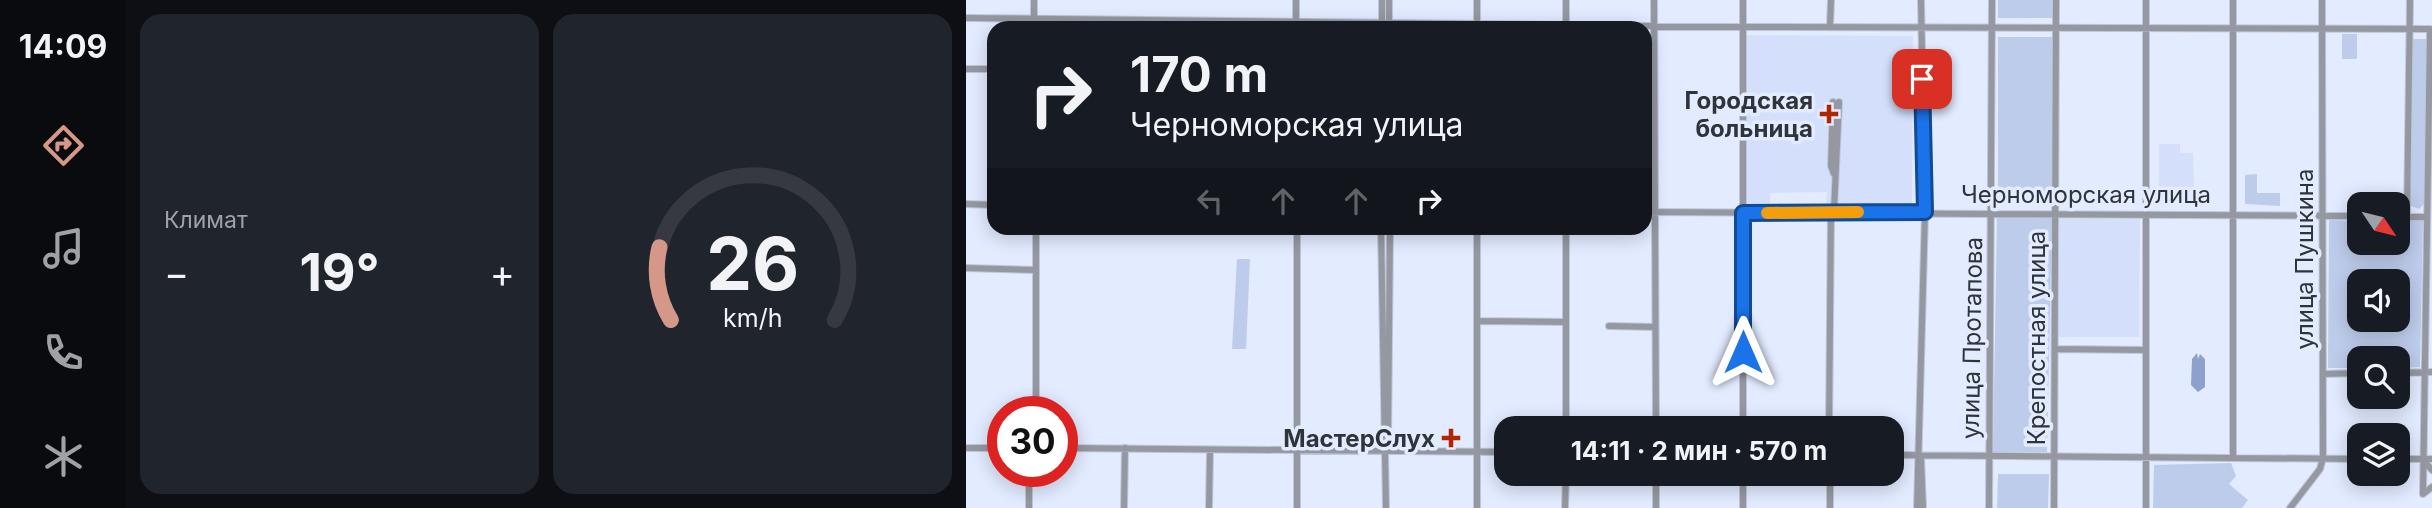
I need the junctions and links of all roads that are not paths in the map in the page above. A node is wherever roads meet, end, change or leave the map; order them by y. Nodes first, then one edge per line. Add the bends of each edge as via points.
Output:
1 (1034, 0) edge
2 (1296, 0) edge
3 (1382, 0) edge
4 (1389, 0) edge
5 (1477, 0) edge
6 (1566, 0) edge
7 (1654, 0) edge
8 (1743, 0) edge
9 (1830, 0) edge
10 (1921, 0) edge
11 (1992, 0) edge
12 (2056, 0) edge
13 (2146, 0) edge
14 (2232, 0) edge
15 (2322, 0) edge
16 (2410, 0) edge
17 (966, 18) edge
18 (1034, 18) junction
19 (1146, 21) edge
20 (1296, 21) edge
21 (1385, 21) edge
22 (1387, 21) edge
23 (1477, 21) edge
24 (1566, 21) edge
25 (1654, 24) junction
26 (1830, 26) junction
27 (1920, 26) junction
28 (2056, 26) junction
29 (2232, 26) junction
30 (1742, 27) junction
31 (2146, 27) junction
32 (2322, 27) junction
33 (1992, 28) junction
34 (2410, 29) junction
35 (966, 69) edge
36 (987, 69) edge
37 (1836, 102) dead end
38 (2407, 192) edge
39 (966, 204) edge
40 (987, 205) edge
41 (1832, 211) junction
42 (1654, 212) junction
43 (1925, 212) junction
44 (1743, 213) junction
45 (1992, 214) junction
46 (2056, 214) junction
47 (2235, 214) junction
48 (2146, 215) junction
49 (2323, 216) junction
50 (2347, 216) edge
51 (2410, 217) edge
52 (2426, 217) junction
53 (1036, 235) edge
54 (1297, 235) edge
55 (1381, 235) edge
56 (1390, 235) edge
57 (1477, 235) edge
58 (1566, 235) edge
59 (966, 268) edge
60 (1036, 270) junction
61 (1477, 321) junction
62 (1566, 322) junction
63 (1609, 326) dead end
64 (1654, 327) junction
65 (2055, 349) junction
66 (2146, 350) junction
67 (2428, 372) edge
68 (2347, 373) edge
69 (2410, 373) edge
70 (2323, 374) junction
71 (1036, 396) edge
72 (1566, 416) edge
73 (1656, 416) edge
74 (1743, 416) edge
75 (1829, 416) edge
76 (966, 448) edge
77 (987, 448) edge
78 (1078, 448) edge
79 (1125, 448) junction
80 (1210, 450) junction
81 (1297, 451) junction
82 (1386, 452) junction
83 (1477, 452) junction
84 (1494, 452) edge
85 (1904, 455) edge
86 (1920, 455) junction
87 (2054, 455) junction
88 (2146, 455) junction
89 (1990, 456) junction
90 (2233, 456) junction
91 (2323, 458) junction
92 (2347, 459) edge
93 (2410, 459) edge
94 (2422, 459) junction
95 (2432, 459) edge
96 (2432, 470) edge
97 (1566, 486) edge
98 (1656, 486) edge
99 (1743, 486) edge
100 (1830, 486) edge
101 (1029, 487) edge
102 (2432, 487) edge
103 (1029, 508) edge
104 (1124, 508) edge
105 (1209, 508) edge
106 (1297, 508) edge
107 (1386, 508) edge
108 (1476, 508) edge
109 (1565, 508) edge
110 (1656, 508) edge
111 (1742, 508) edge
112 (1830, 508) edge
113 (1917, 508) edge
114 (1923, 508) edge
115 (1989, 508) edge
116 (2054, 508) edge
117 (2146, 508) edge
118 (2290, 508) edge

1 - 18 street
2 - 20 street
3 - 21 street
4 - 22 street
5 - 23 street
6 - 24 street
7 - 25 street
8 - 30 street
9 - 26 street
10 - 27 street
11 - 33 street, улица Протапова
12 - 28 street, Крепостная улица
13 - 31 street
14 - 29 street
15 - 32 street, улица Пушкина
16 - 34 street
17 - 18 street
18 - 19 street
25 - 30 street
25 - 42 street
26 - 27 street
26 - 30 street
27 - 33 street
27 - 43 street
28 - 31 street
28 - 33 street
28 - 46 street, Крепостная улица
29 - 31 street
29 - 32 street
29 - 47 street
30 - 44 street
31 - 48 street
32 - 34 street
32 - 49 street, улица Пушкина
33 - 45 street, улица Протапова
34 - 38 street
34 - 52 street via 2430,29
35 - 36 street
37 - 41 street
39 - 40 street
41 - 43 street, Черноморская улица
41 - 44 street, Черноморская улица
41 - 75 street
42 - 44 street, Черноморская улица
42 - 64 street
43 - 45 street, Черноморская улица
43 - 86 street
44 - 74 street
45 - 46 street, Черноморская улица
45 - 89 street, улица Протапова
46 - 48 street, Черноморская улица
46 - 65 street, Крепостная улица
47 - 48 street, Черноморская улица
47 - 49 street, Черноморская улица
47 - 90 street
48 - 66 street
49 - 50 street, Черноморская улица
49 - 70 street, улица Пушкина
51 - 52 street
52 - 67 street
53 - 60 street
54 - 81 street
55 - 82 street
56 - 82 street
57 - 61 street
58 - 62 street
59 - 60 street
60 - 71 street
61 - 62 street
61 - 83 street
62 - 72 street
63 - 64 street
64 - 73 street
65 - 66 street
65 - 87 street, Крепостная улица
66 - 88 street
67 - 69 street
67 - 94 street
68 - 70 street
70 - 91 street, улица Пушкина
76 - 77 street
78 - 79 street
79 - 80 street
79 - 104 street
80 - 81 street
80 - 105 street
81 - 82 street
81 - 106 street
82 - 83 street
82 - 107 street
83 - 84 street
83 - 108 street
85 - 86 street
86 - 89 street
86 - 113 street
86 - 114 street
87 - 88 street
87 - 89 street
87 - 116 street, Крепостная улица
88 - 90 street
88 - 117 street
89 - 115 street, улица Протапова
90 - 91 street
91 - 92 street
91 - 118 street via 2320,469
93 - 94 street
94 - 95 street
94 - 96 street
94 - 102 street via 2423,494
97 - 109 street
98 - 110 street
99 - 111 street
100 - 112 street
101 - 103 street

